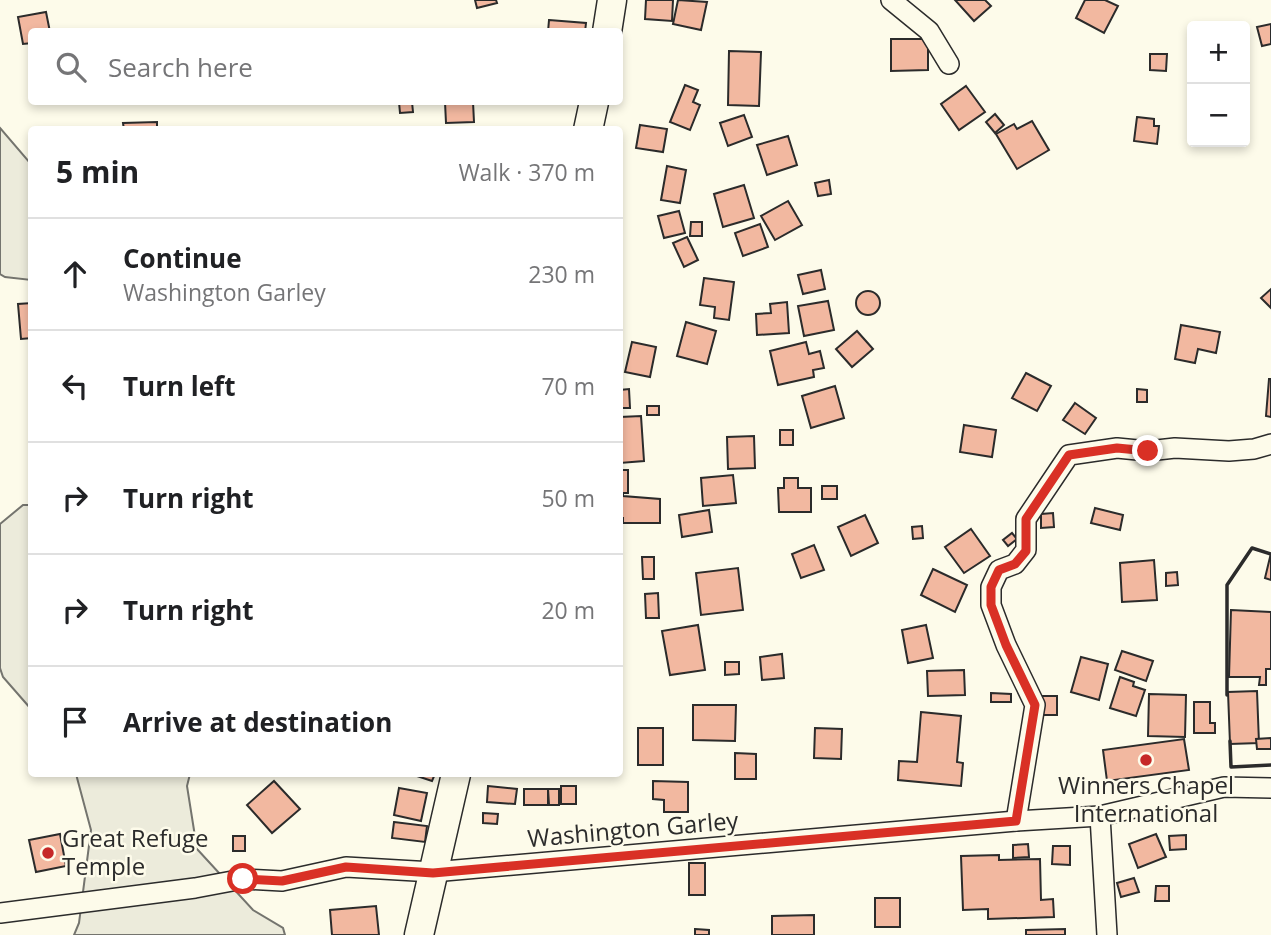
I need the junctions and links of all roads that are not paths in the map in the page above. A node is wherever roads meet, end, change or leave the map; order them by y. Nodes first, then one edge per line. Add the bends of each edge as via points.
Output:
1 (612, 0) edge
2 (891, 0) edge
3 (608, 28) edge
4 (949, 64) dead end
5 (593, 105) edge
6 (589, 126) edge
7 (1271, 444) edge
8 (455, 777) edge
9 (1271, 788) edge
10 (1100, 816) junction
11 (1016, 821) junction
12 (433, 873) junction
13 (0, 913) edge
14 (419, 935) edge
15 (1107, 935) edge

1 - 3 street
2 - 4 street via 929,31
5 - 6 street
7 - 11 street via 1229,451 1117,448 1069,455 1062,465 1026,519 1026,551 1015,564 999,570 991,587 991,605 1035,705
8 - 12 street
9 - 10 street, Washington Garley via 1224,787
10 - 11 street, Washington Garley
10 - 15 street
11 - 12 street, Washington Garley
12 - 13 street, Washington Garley via 346,867 282,881 243,879
12 - 14 street

